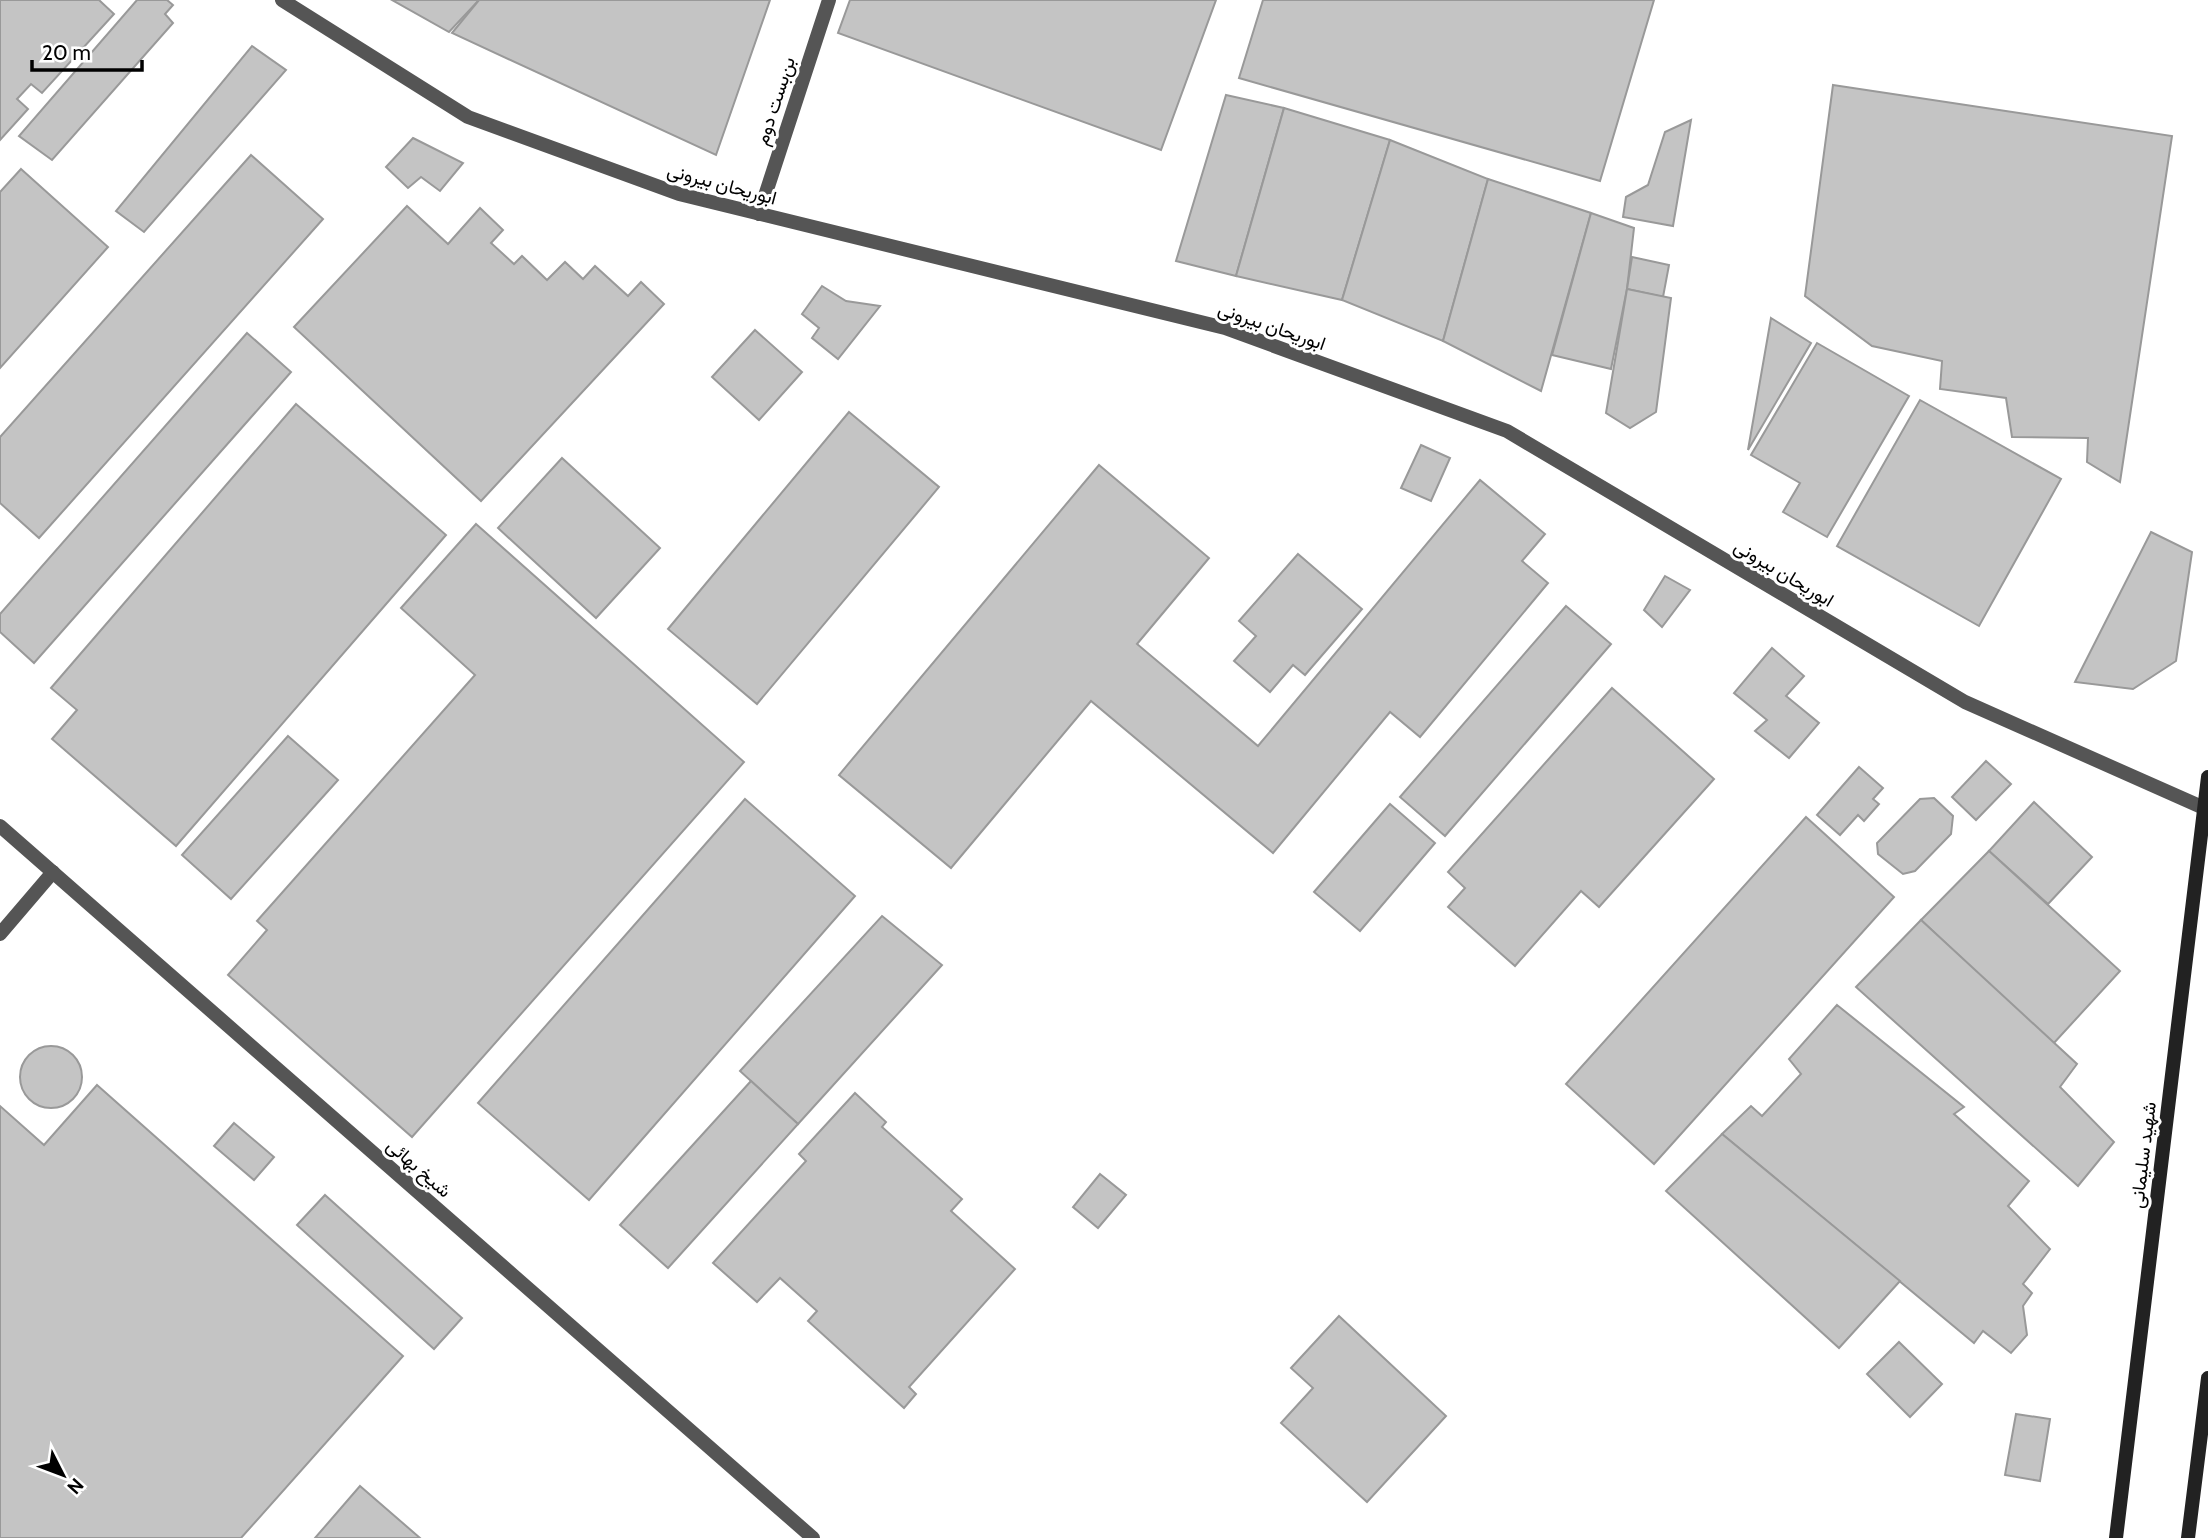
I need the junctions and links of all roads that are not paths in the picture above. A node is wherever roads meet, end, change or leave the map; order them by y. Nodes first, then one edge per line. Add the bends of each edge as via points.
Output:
1 (282, 0) edge
2 (828, 0) edge
3 (759, 214) junction
4 (2208, 777) edge
5 (2204, 808) junction
6 (0, 826) edge
7 (53, 872) junction
8 (0, 934) edge
9 (2208, 1378) edge
10 (813, 1538) edge
11 (2116, 1538) edge
12 (2188, 1538) edge

1 - 3 street, ابوریحان بیرونی via 468,117 679,194
2 - 3 street, بن‌بست دوم
3 - 5 street, ابوریحان بیرونی via 1225,328 1507,431 1965,702
4 - 5 main road, شهید سلیمانی
5 - 11 main road, شهید سلیمانی
6 - 7 street, شیخ بهائی
7 - 8 street
7 - 10 street, شیخ بهائی
9 - 12 main road

